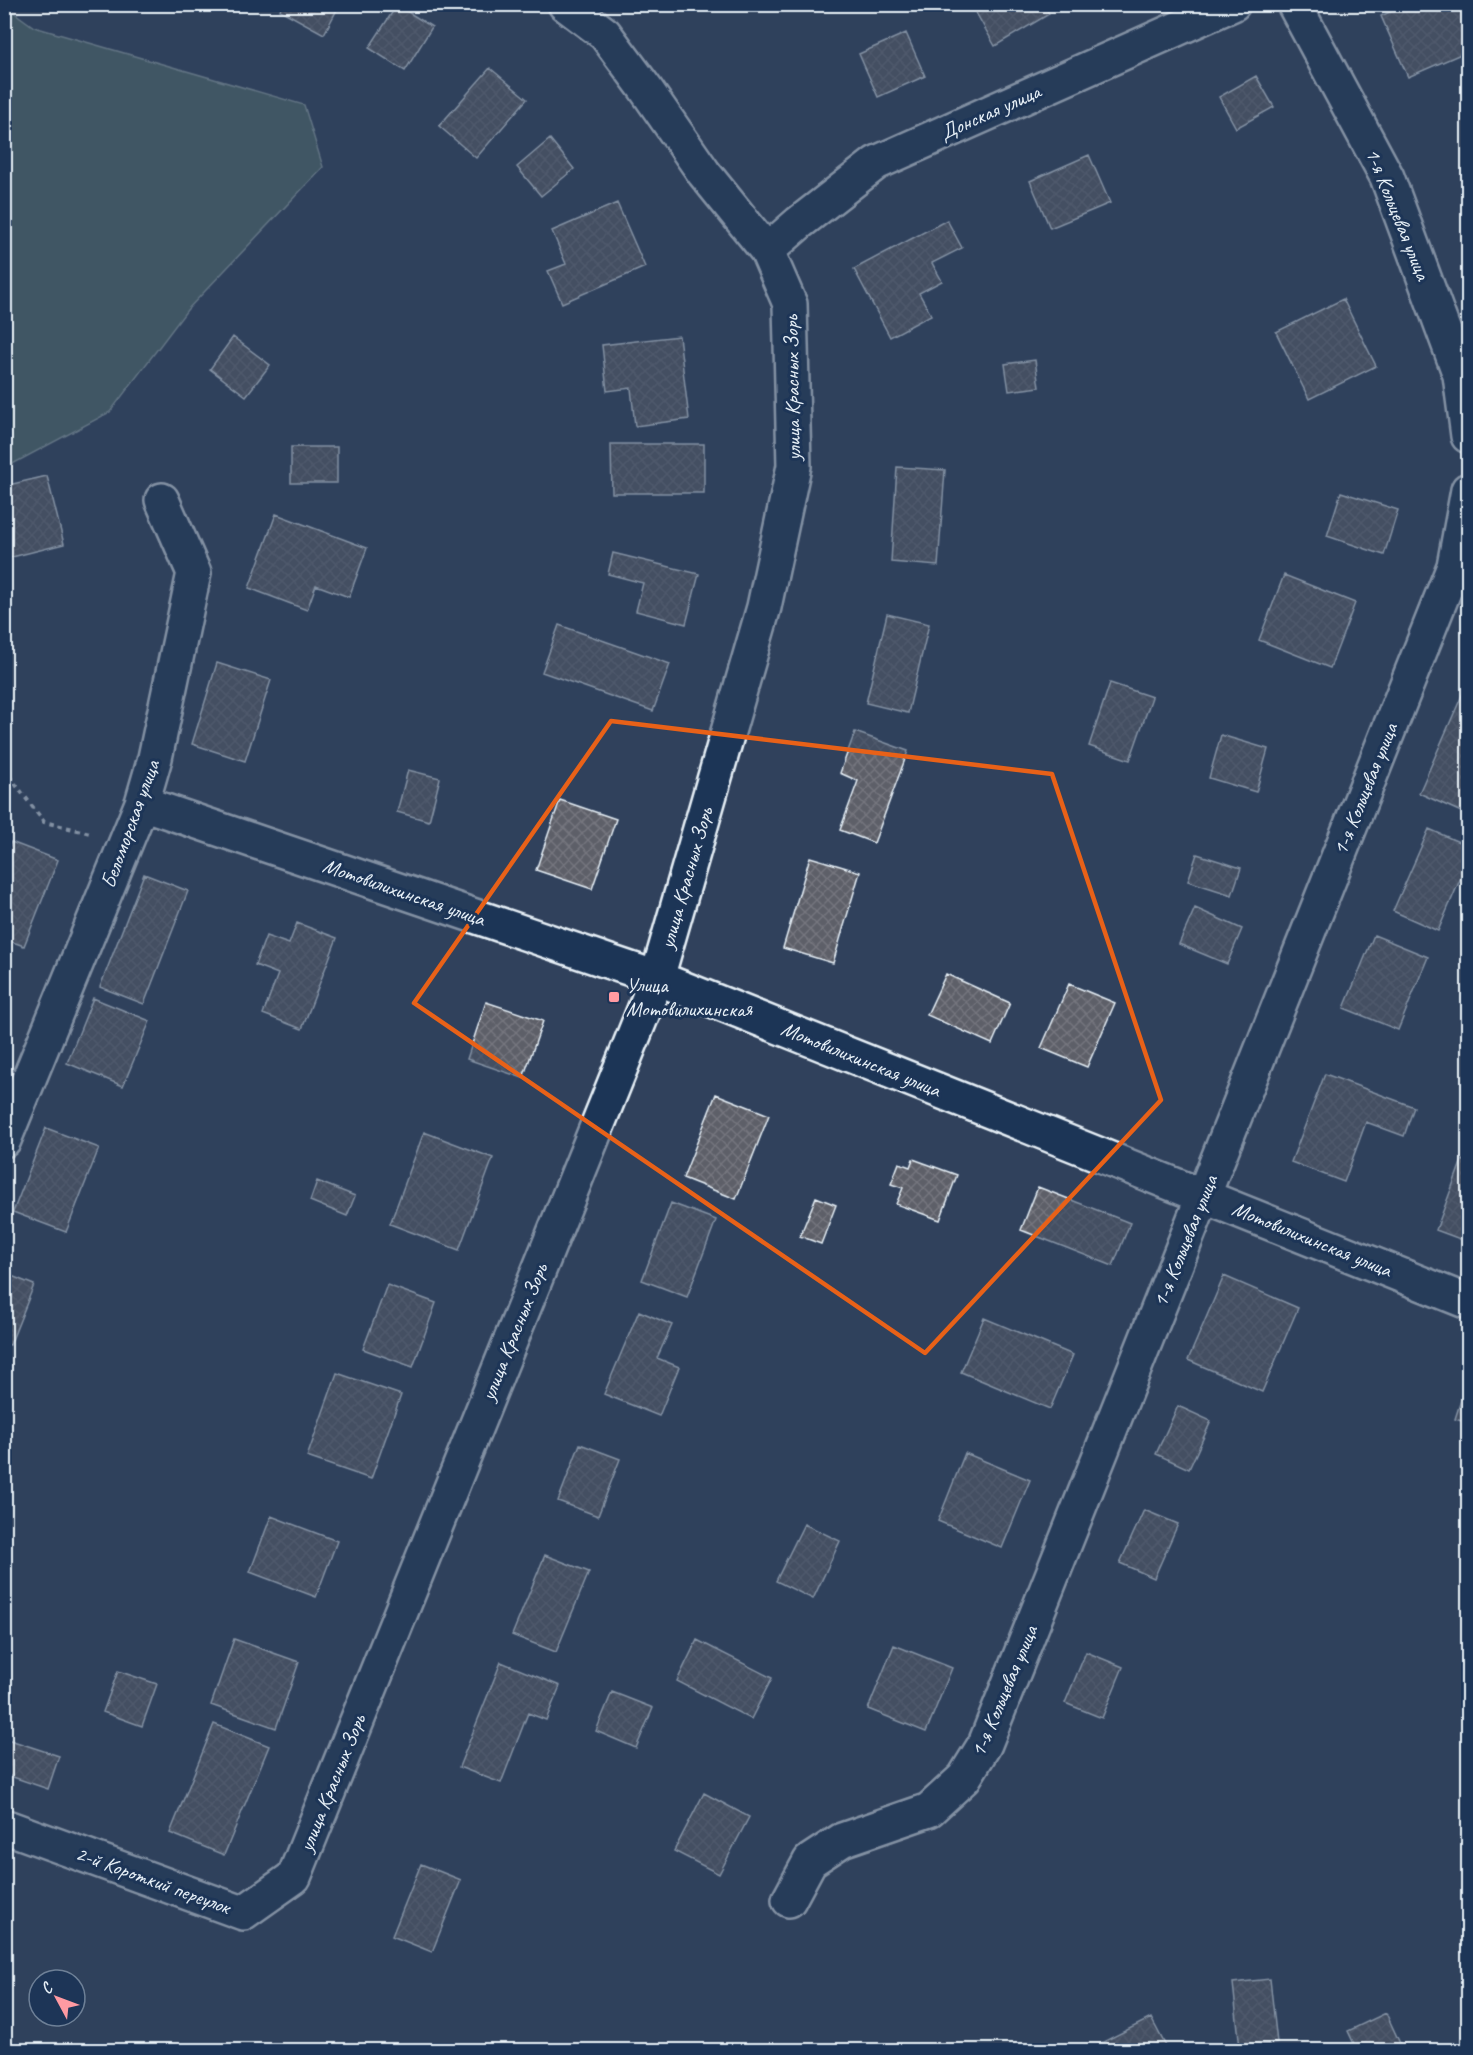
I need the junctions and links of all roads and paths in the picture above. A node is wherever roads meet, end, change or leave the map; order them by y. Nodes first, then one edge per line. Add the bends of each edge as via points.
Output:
1 (565, 4) edge
2 (1233, 4) edge
3 (1294, 4) edge
4 (767, 251) junction
5 (1468, 436) edge
6 (1468, 490) edge
7 (162, 500) dead end
8 (4, 769) edge
9 (142, 803) junction
10 (91, 833) dead end
11 (657, 978) junction
12 (4, 1140) edge
13 (1203, 1195) junction
14 (1468, 1302) edge
15 (4, 1826) edge
16 (294, 1878) joint
17 (789, 1900) dead end

1 - 4 street, улица Красных Зорь via 605,34 704,173
2 - 4 street, Донская улица via 876,163
3 - 5 street, 1-я Кольцевая улица via 1387,177 1460,375
4 - 11 street, улица Красных Зорь via 790,304 794,466 764,607
6 - 13 street, 1-я Кольцевая улица via 1454,566
7 - 9 street, Беломорская улица via 194,573
8 - 10 path via 44,822
9 - 11 street, Мотовилихинская улица
9 - 12 street, Беломорская улица
11 - 13 street, Мотовилихинская улица
11 - 16 street, улица Красных Зорь
13 - 14 street, Мотовилихинская улица
13 - 17 street, 1-я Кольцевая улица via 986,1743 964,1778 929,1810 842,1840 810,1861
15 - 16 street, 2-й Короткий переулок via 243,1913

